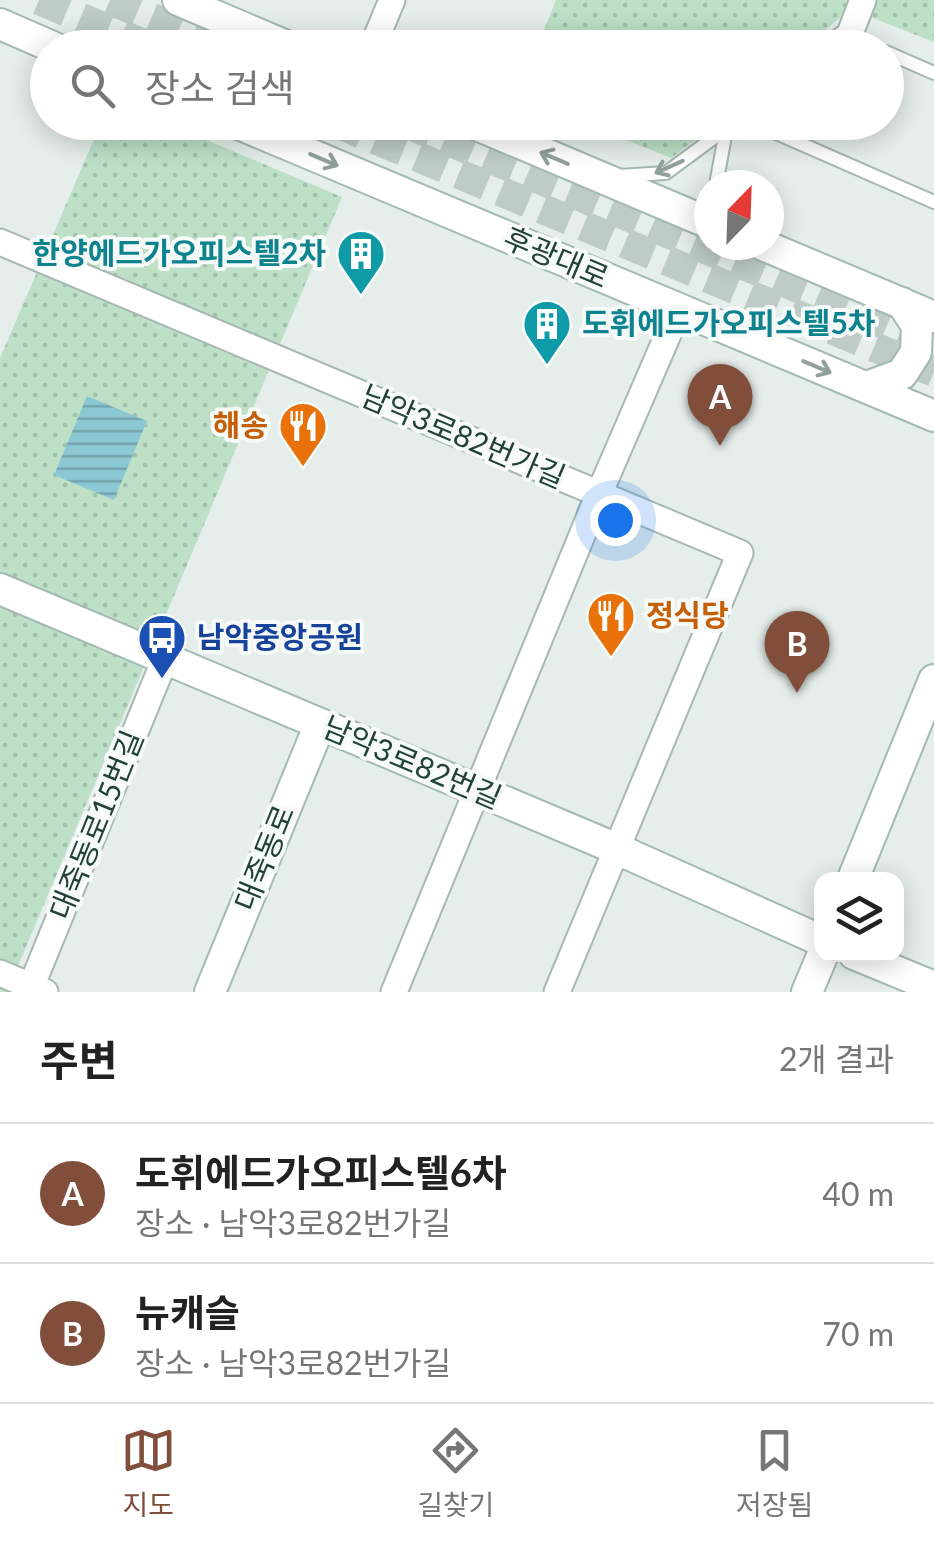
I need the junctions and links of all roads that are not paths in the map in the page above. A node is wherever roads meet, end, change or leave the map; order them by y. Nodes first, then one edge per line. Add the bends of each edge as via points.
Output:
1 (178, 0) edge
2 (392, 0) edge
3 (863, 0) edge
4 (0, 24) edge
5 (249, 30) edge
6 (380, 30) edge
7 (850, 30) edge
8 (30, 37) edge
9 (904, 60) edge
10 (934, 73) edge
11 (277, 140) edge
12 (512, 140) edge
13 (712, 140) edge
14 (727, 140) edge
15 (791, 140) edge
16 (719, 170) edge
17 (602, 178) junction
18 (934, 202) edge
19 (694, 216) edge
20 (0, 242) edge
21 (784, 254) edge
22 (902, 303) junction
23 (679, 309) junction
24 (934, 316) edge
25 (866, 388) junction
26 (934, 416) edge
27 (599, 494) junction
28 (0, 589) edge
29 (165, 659) junction
30 (934, 680) edge
31 (320, 724) junction
32 (478, 791) junction
33 (617, 849) junction
34 (857, 872) edge
35 (814, 937) edge
36 (820, 962) edge
37 (873, 962) edge
38 (0, 973) edge
39 (934, 987) edge
40 (35, 990) edge
41 (210, 992) edge
42 (394, 992) edge
43 (556, 992) edge
44 (807, 992) edge

1 - 5 street
2 - 6 street
3 - 7 street
4 - 8 street
9 - 10 lane
11 -> 23 street, 후광대로
17 -> 12 street
13 -> 17 lane via 666,173
14 - 16 lane
15 - 18 lane
17 - 19 street
20 - 27 street, 남악3로82번가길
21 - 22 street
22 - 24 street
22 - 25 street via 917,326 916,352 902,374
23 -> 25 street, 후광대로
23 - 27 street
25 - 26 street, 후광대로
27 - 32 street
27 - 33 street, 남악3로82번가길 via 740,553
28 - 29 street, 남악3로82번길
29 - 31 street, 남악3로82번길
29 - 40 street, 대죽동로15번길
30 - 34 street
31 - 32 street, 남악3로82번길
31 - 41 street, 대죽동로
32 - 33 street, 남악3로82번길
32 - 42 street
33 - 35 street, 남악3로82번길
33 - 43 street
36 - 44 street
37 - 39 street
38 - 40 street

